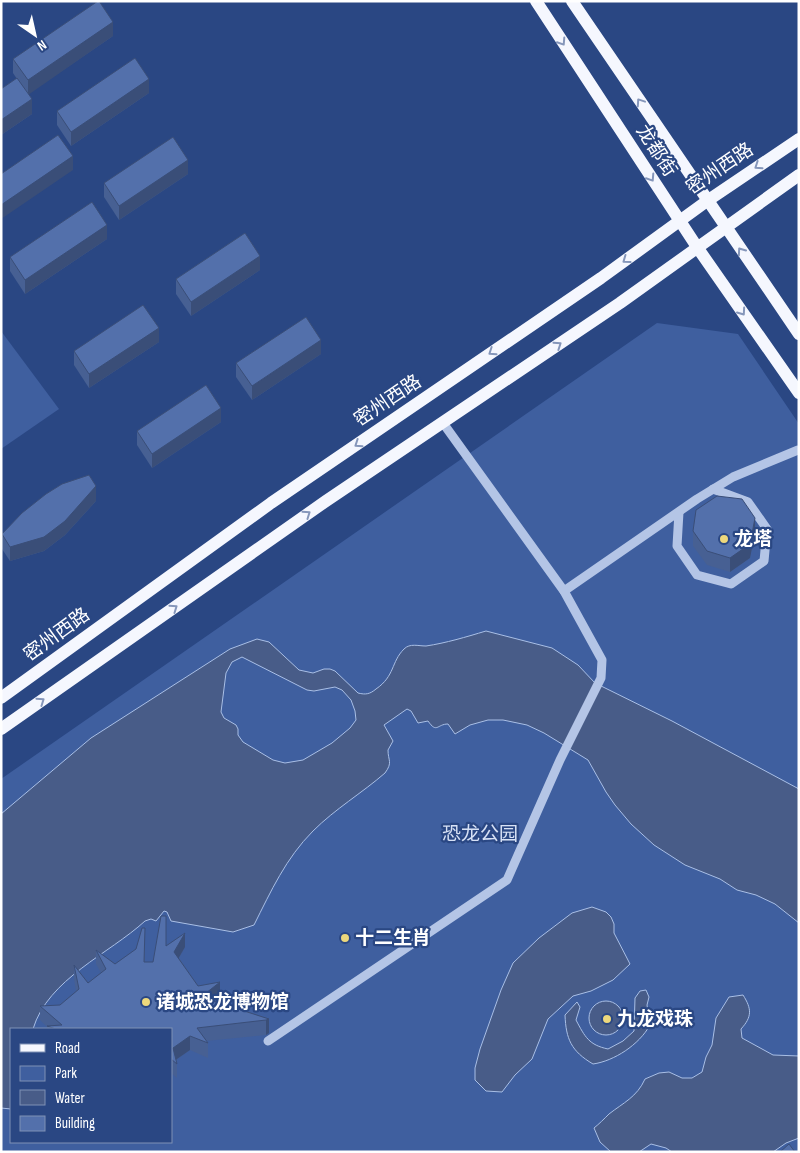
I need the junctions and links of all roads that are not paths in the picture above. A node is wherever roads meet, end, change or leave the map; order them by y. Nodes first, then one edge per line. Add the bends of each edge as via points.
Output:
1 (536, 1) edge
2 (572, 1) edge
3 (799, 138) edge
4 (799, 175) edge
5 (707, 201) junction
6 (679, 220) junction
7 (725, 228) junction
8 (697, 247) junction
9 (799, 334) edge
10 (799, 393) edge
11 (443, 423) junction
12 (798, 450) dead end
13 (713, 489) junction
14 (679, 512) junction
15 (564, 591) junction
16 (1, 698) edge
17 (1, 729) edge
18 (268, 1042) dead end

1 -> 6 main road, 龙都街
5 -> 2 main road, 龙都街
3 -> 5 main road, 密州西路
4 - 7 main road
5 - 6 main road, 密州西路
5 - 7 main road, 龙都街
6 - 8 main road, 龙都街
6 -> 16 main road, 密州西路 via 601,278 271,503
7 - 8 main road
9 -> 7 main road, 龙都街
8 -> 10 main road, 龙都街
11 -> 8 main road
11 - 15 street
17 -> 11 main road
12 - 13 street via 733,477
13 - 14 street
13 - 14 street via 748,502 767,529 764,561 731,584 697,575 677,546
14 - 15 street
15 - 18 street via 602,660 601,678 560,760 507,880

